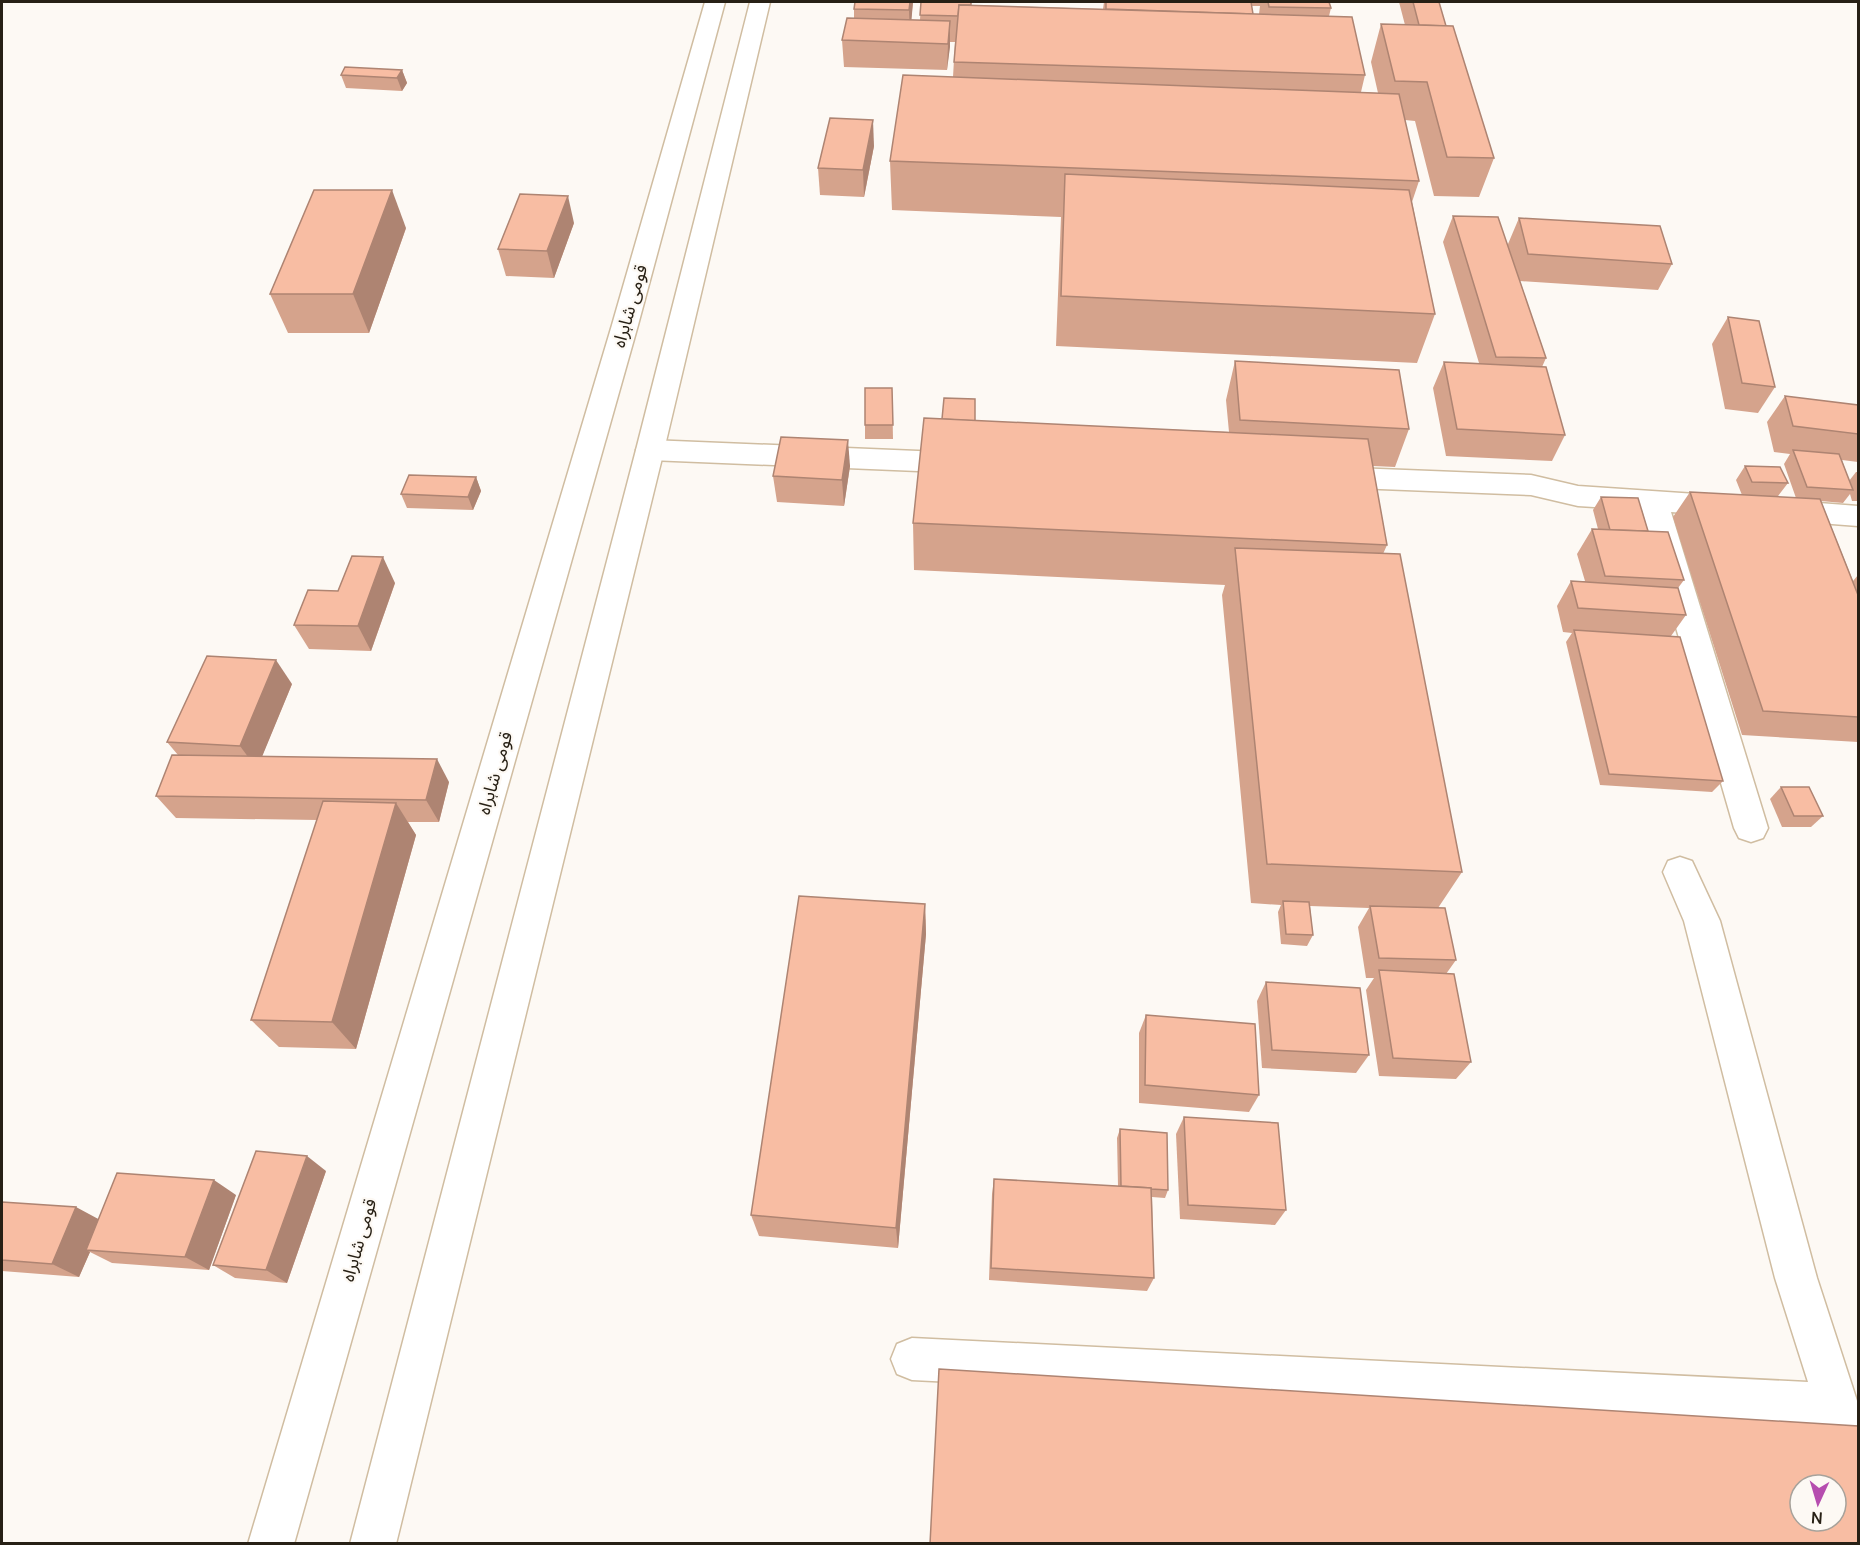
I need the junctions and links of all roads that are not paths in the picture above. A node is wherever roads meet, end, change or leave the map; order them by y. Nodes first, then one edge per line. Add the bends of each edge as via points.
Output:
1 (716, 2) edge
2 (760, 2) edge
3 (650, 450) junction
4 (995, 464) edge
5 (1304, 476) edge
6 (1653, 501) junction
7 (1858, 516) edge
8 (1752, 828) dead end
9 (1680, 872) dead end
10 (912, 1359) dead end
11 (1837, 1405) junction
12 (1858, 1471) edge
13 (271, 1544) edge
14 (373, 1544) edge

1 - 13 main road, قومی شاہراہ
2 - 3 main road
3 - 4 main road
3 - 14 main road
5 - 6 main road via 1531,485 1578,496
6 - 7 main road
6 - 8 main road
9 - 11 main road via 1702,921 1796,1278
10 - 11 main road
11 - 12 main road

